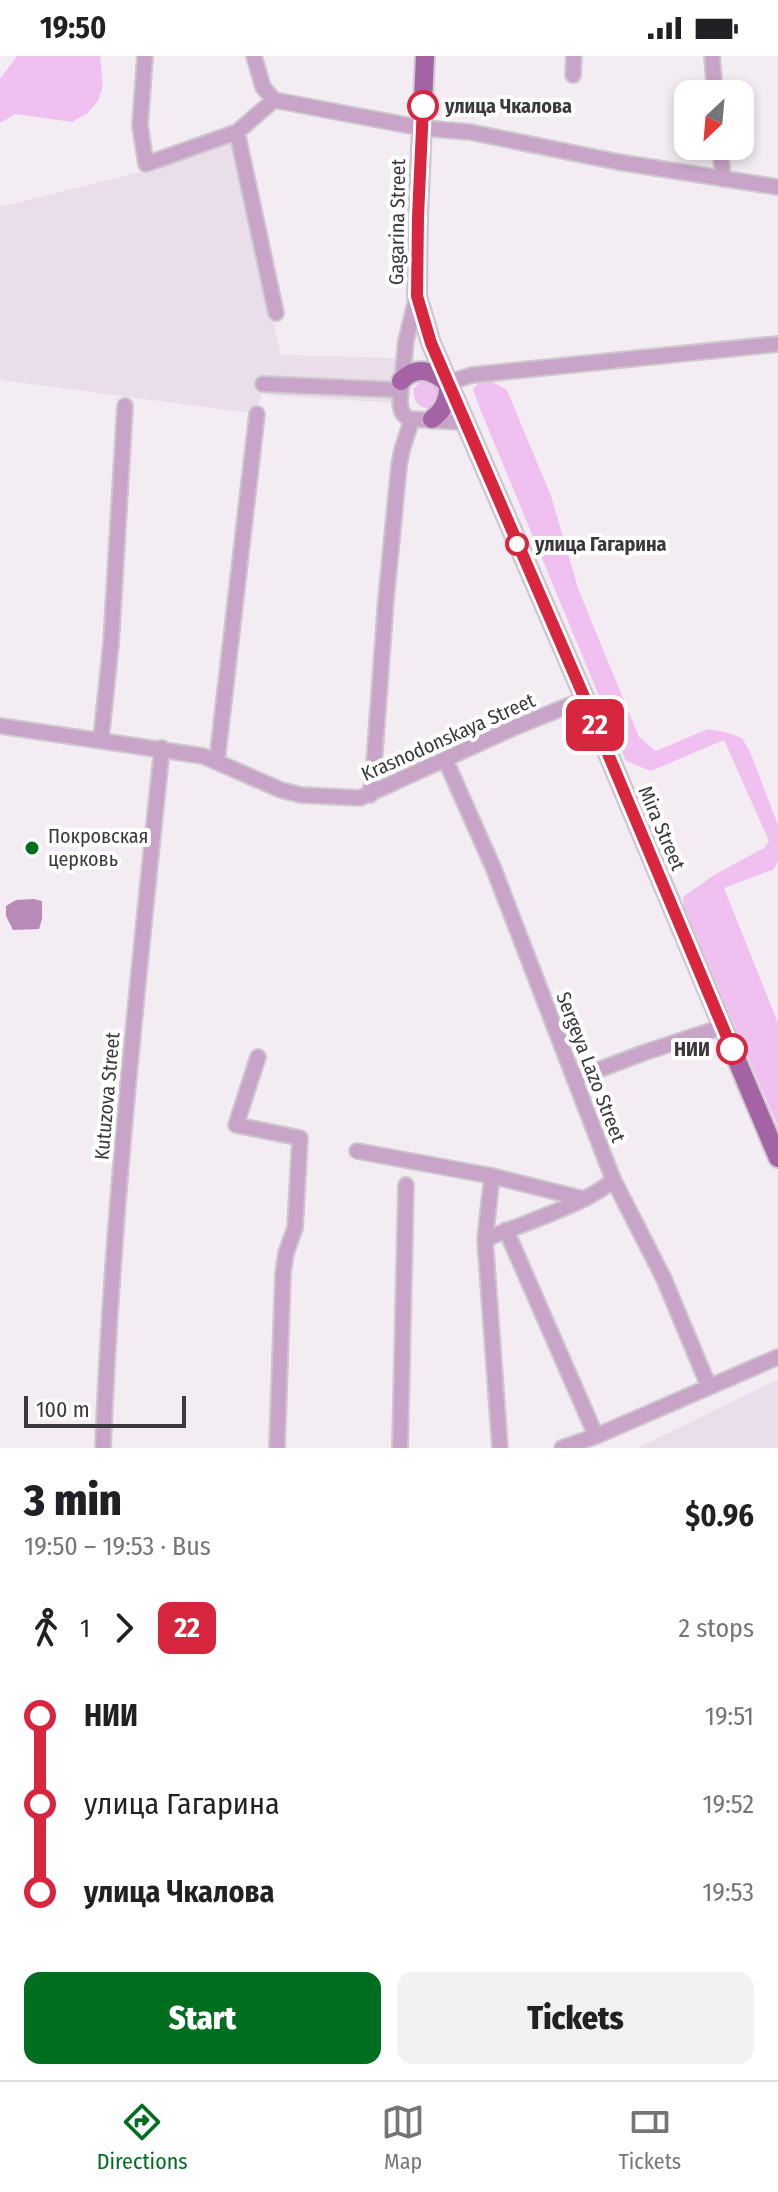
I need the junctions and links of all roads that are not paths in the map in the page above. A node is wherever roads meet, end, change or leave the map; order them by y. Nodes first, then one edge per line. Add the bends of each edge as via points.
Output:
1 (145, 56) edge
2 (254, 56) edge
3 (425, 56) edge
4 (574, 56) edge
5 (712, 56) edge
6 (573, 75) dead end
7 (714, 80) edge
8 (274, 100) junction
9 (422, 128) junction
10 (237, 132) junction
11 (721, 160) edge
12 (723, 179) junction
13 (778, 187) edge
14 (417, 296) junction
15 (276, 313) dead end
16 (778, 344) edge
17 (447, 383) junction
18 (263, 384) dead end
19 (401, 386) junction
20 (125, 406) dead end
21 (257, 414) dead end
22 (412, 419) junction
23 (432, 419) junction
24 (464, 423) junction
25 (585, 699) junction
26 (0, 726) edge
27 (101, 739) junction
28 (162, 748) junction
29 (445, 759) junction
30 (217, 761) junction
31 (370, 795) junction
32 (722, 1027) junction
33 (258, 1057) dead end
34 (574, 1079) junction
35 (357, 1151) dead end
36 (778, 1158) edge
37 (492, 1176) junction
38 (613, 1179) junction
39 (406, 1185) dead end
40 (584, 1199) junction
41 (506, 1230) junction
42 (485, 1239) junction
43 (778, 1357) edge
44 (709, 1387) junction
45 (596, 1436) junction
46 (103, 1448) edge
47 (277, 1448) edge
48 (400, 1448) edge
49 (500, 1448) edge
50 (562, 1448) edge

1 - 10 street via 140,126 146,164
2 - 8 street via 263,87
3 - 9 main road, Gagarina Street
4 - 6 street
5 - 7 street
8 - 9 street
8 - 10 street
9 - 12 street via 470,132
9 - 14 main road, Gagarina Street
10 - 15 street
11 - 12 street
12 - 13 street
14 - 17 main road, Gagarina Street
14 - 19 street
16 - 17 street via 472,375
17 - 19 main road via 421,370 411,372
17 - 23 main road via 446,403
17 - 24 main road, Mira Street
18 - 19 street
19 - 22 street via 401,408
20 - 27 street
21 - 30 street
22 - 23 street
22 - 31 street via 399,466
23 - 24 street
24 - 25 main road, Mira Street
25 - 29 street, Krasnodonskaya Street
25 - 32 main road, Mira Street
26 - 27 street, Krasnodonskaya Street
27 - 28 street, Krasnodonskaya Street
28 - 30 street, Krasnodonskaya Street
28 - 46 street, Kutuzova Street via 124,1118
29 - 31 street, Krasnodonskaya Street
29 - 34 street, Sergeya Lazo Street via 493,867
30 - 31 street, Krasnodonskaya Street via 301,795
32 - 34 street
32 - 36 main road, Mira Street
33 - 47 street via 236,1125 300,1138 295,1228 283,1273
34 - 38 street, Sergeya Lazo Street
35 - 37 street
37 - 40 street
37 - 42 street
38 - 40 street
38 - 44 street, Sergeya Lazo Street via 664,1279
39 - 48 street
40 - 41 street
41 - 42 street
41 - 45 street
42 - 49 street
43 - 44 street
44 - 45 street
45 - 50 street

